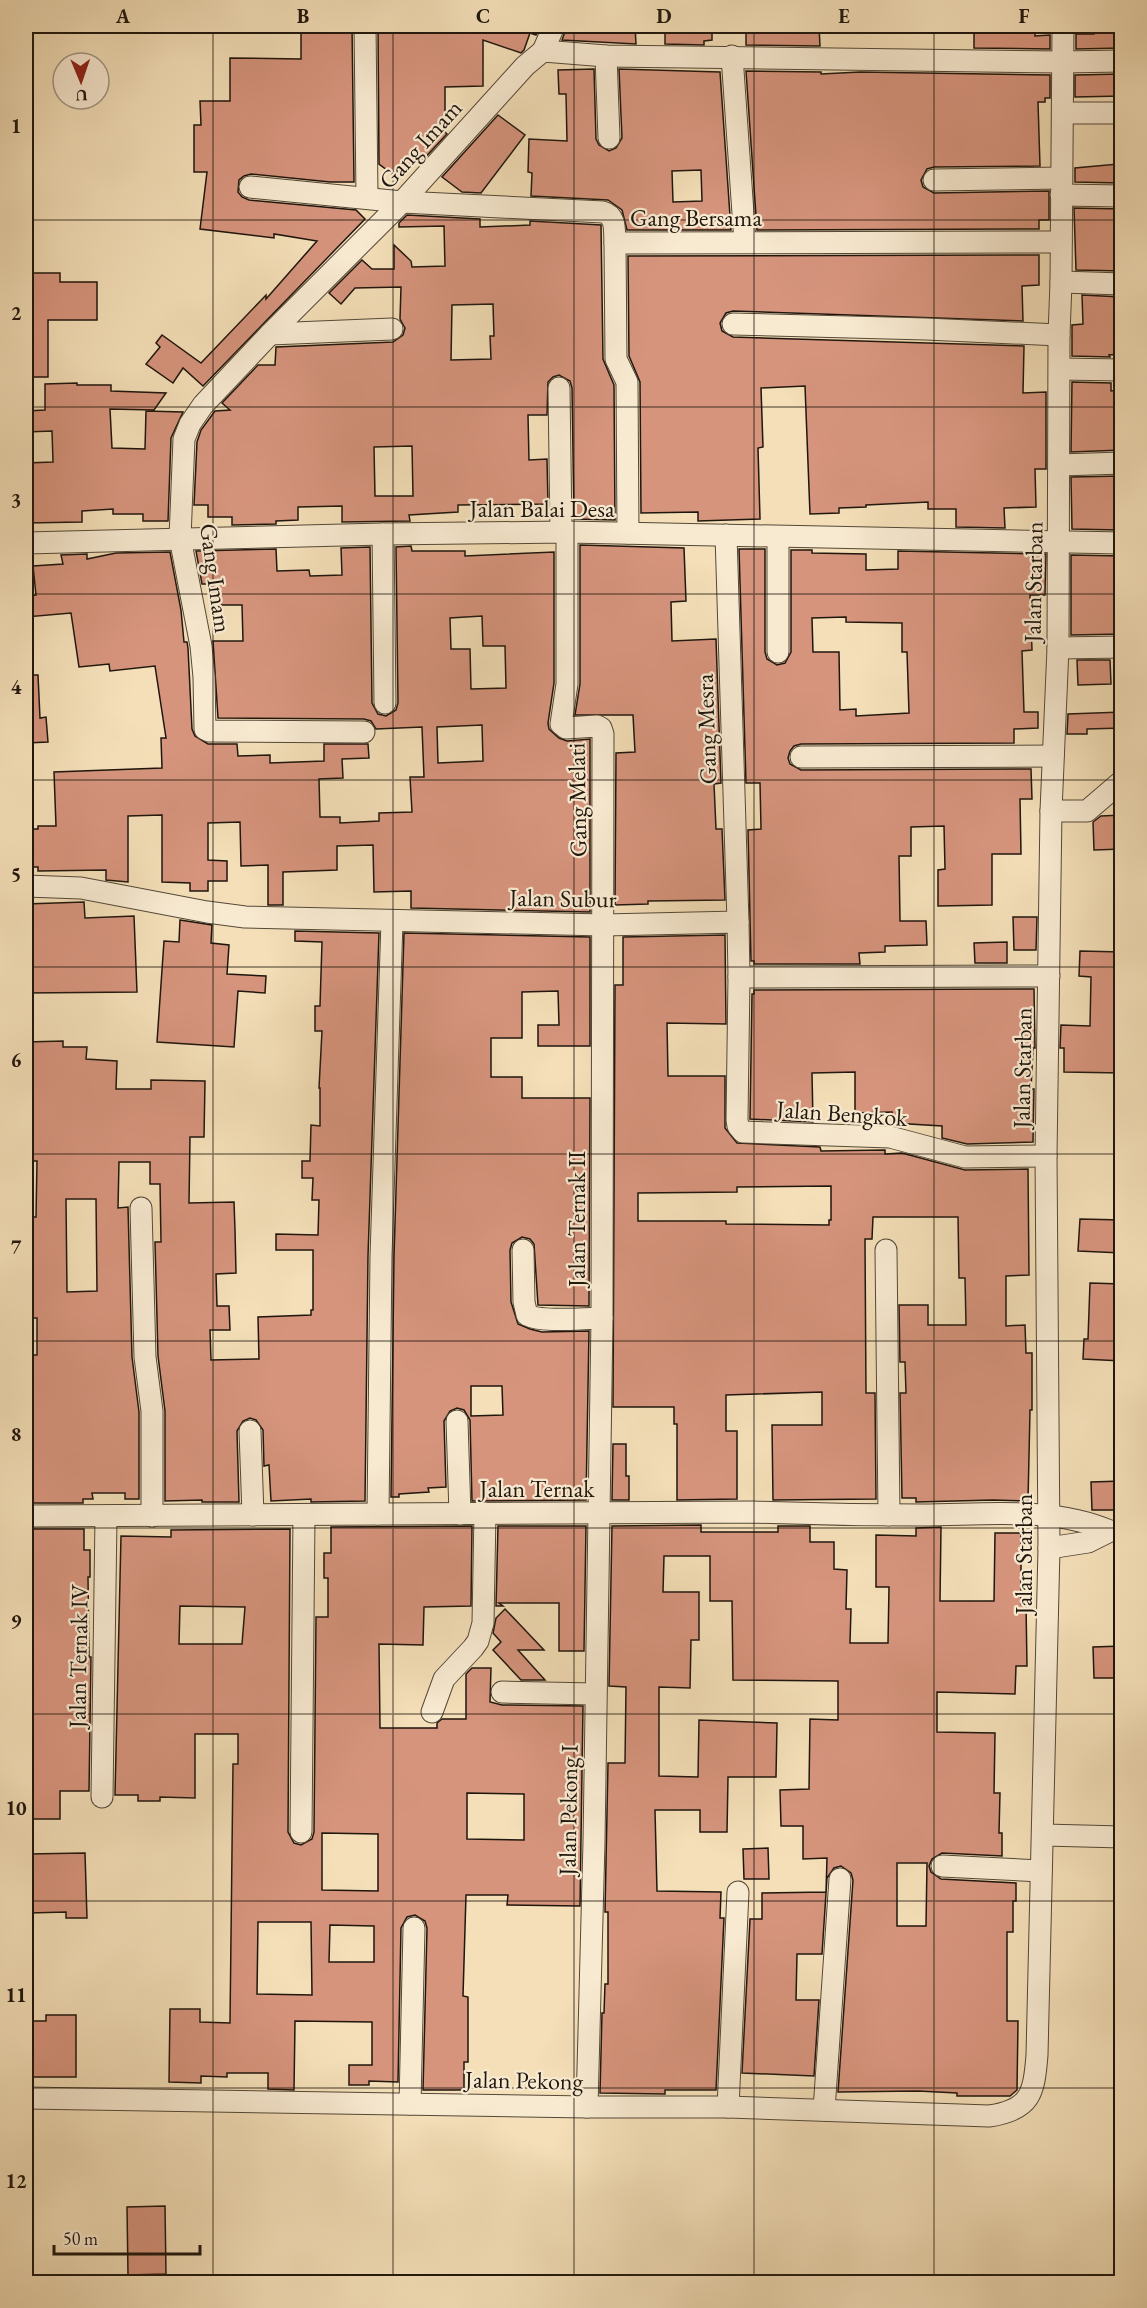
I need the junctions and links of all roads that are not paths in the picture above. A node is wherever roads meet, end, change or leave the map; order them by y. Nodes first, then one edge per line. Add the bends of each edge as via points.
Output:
1 (365, 26) edge
2 (554, 26) edge
3 (1064, 26) edge
4 (543, 51) junction
5 (606, 56) junction
6 (732, 56) junction
7 (1122, 61) edge
8 (1062, 62) junction
9 (1063, 113) junction
10 (1122, 113) edge
11 (609, 138) dead end
12 (934, 180) dead end
13 (250, 187) dead end
14 (1061, 187) junction
15 (1122, 196) edge
16 (367, 197) junction
17 (402, 202) junction
18 (745, 242) junction
19 (615, 243) junction
20 (1061, 243) junction
21 (1061, 282) junction
22 (1122, 284) edge
23 (733, 324) dead end
24 (392, 329) dead end
25 (270, 334) junction
26 (1059, 335) junction
27 (1060, 369) junction
28 (1122, 370) edge
29 (559, 388) dead end
30 (1122, 463) edge
31 (1060, 465) junction
32 (564, 532) junction
33 (628, 533) junction
34 (383, 534) junction
35 (726, 535) junction
36 (778, 537) junction
37 (180, 538) junction
38 (1059, 542) junction
39 (26, 543) edge
40 (1122, 543) edge
41 (1122, 647) edge
42 (1058, 648) junction
43 (778, 652) dead end
44 (385, 703) dead end
45 (364, 732) dead end
46 (1053, 756) junction
47 (801, 757) dead end
48 (1122, 781) edge
49 (1051, 812) junction
50 (26, 886) edge
51 (392, 921) junction
52 (738, 922) junction
53 (604, 925) junction
54 (1049, 976) junction
55 (739, 977) junction
56 (1046, 1156) junction
57 (141, 1208) dead end
58 (523, 1250) dead end
59 (886, 1250) dead end
60 (602, 1318) junction
61 (457, 1422) dead end
62 (250, 1431) dead end
63 (485, 1513) junction
64 (378, 1514) junction
65 (460, 1514) junction
66 (598, 1514) junction
67 (1049, 1514) junction
68 (253, 1515) junction
69 (304, 1515) junction
70 (889, 1515) junction
71 (26, 1516) edge
72 (106, 1516) junction
73 (152, 1516) junction
74 (1116, 1531) edge
75 (1049, 1548) junction
76 (502, 1692) dead end
77 (595, 1694) junction
78 (432, 1712) dead end
79 (102, 1797) dead end
80 (301, 1832) dead end
81 (1044, 1835) junction
82 (1122, 1837) edge
83 (942, 1866) dead end
84 (1041, 1871) junction
85 (840, 1880) dead end
86 (738, 1892) dead end
87 (414, 1929) dead end
88 (26, 2098) edge
89 (410, 2104) junction
90 (1020, 2106) joint
91 (587, 2107) junction
92 (728, 2107) junction
93 (824, 2110) junction

1 - 16 street
2 - 4 street
3 - 8 street, Jalan Starban
4 - 5 street
4 - 17 street, Gang Imam
5 - 6 street
5 - 11 street
6 - 8 street
6 - 18 street
7 - 8 street
8 - 9 street, Jalan Starban
9 - 10 street
9 - 14 street, Jalan Starban
12 - 14 street
13 - 16 street, Gang Bersama
14 - 15 street
14 - 20 street, Jalan Starban
16 - 17 street, Gang Bersama
17 - 19 street, Gang Bersama via 603,212 613,219
17 - 25 street, Gang Imam
18 - 19 street, Gang Bersama
18 - 20 street, Gang Bersama
19 - 33 street via 614,369 627,382
20 - 21 street, Jalan Starban
21 - 22 street
21 - 26 street, Jalan Starban
23 - 26 street
24 - 25 street
25 - 37 street, Gang Imam via 190,424 184,439
26 - 27 street, Jalan Starban
27 - 28 street
27 - 31 street, Jalan Starban
29 - 32 street
30 - 31 street
31 - 38 street, Jalan Starban
32 - 33 street, Jalan Balai Desa
32 - 34 street, Jalan Balai Desa
32 - 53 street, Gang Melati via 567,684 561,724 566,728 597,726 603,734
33 - 35 street, Jalan Balai Desa
34 - 37 street, Jalan Balai Desa
34 - 44 street
35 - 36 street, Jalan Balai Desa
35 - 52 street, Gang Mesra
36 - 38 street, Jalan Balai Desa
36 - 43 street
37 - 39 street, Jalan Balai Desa
37 - 45 street, Gang Imam via 201,646 206,730
38 - 40 street, Jalan Balai Desa
38 - 42 street, Jalan Starban
41 - 42 street
42 - 46 street, Jalan Starban
46 - 47 street
46 - 49 street, Jalan Starban
48 - 49 street via 1087,811
49 - 54 street, Jalan Starban
50 - 51 street, Jalan Subur via 81,888 245,917
51 - 53 street, Jalan Subur
51 - 64 street via 381,1256
52 - 53 street, Jalan Subur
52 - 55 street
53 - 60 street, Jalan Ternak II
54 - 55 street
54 - 56 street, Jalan Starban
55 - 56 street, Jalan Bengkok via 740,1130 890,1137 965,1157
56 - 67 street, Jalan Starban
57 - 73 street via 145,1357 152,1411
58 - 60 street via 527,1315
59 - 70 street
60 - 66 street, Jalan Ternak II
61 - 65 street
62 - 68 street
63 - 65 street, Jalan Ternak
63 - 66 street, Jalan Ternak
63 - 78 street via 483,1623 478,1641 444,1679
64 - 65 street, Jalan Ternak
64 - 69 street, Jalan Ternak
66 - 70 street, Jalan Ternak
66 - 77 street, Jalan Pekong I
67 - 70 street, Jalan Ternak
67 - 74 street, Jalan Ternak
67 - 75 street, Jalan Starban
68 - 69 street, Jalan Ternak
68 - 73 street, Jalan Ternak
69 - 80 street
71 - 72 street, Jalan Ternak
72 - 73 street, Jalan Ternak
72 - 79 street, Jalan Ternak IV
74 - 75 street via 1088,1542
75 - 81 street, Jalan Starban
76 - 77 street
77 - 91 street, Jalan Pekong I
81 - 82 street
81 - 84 street, Jalan Starban
83 - 84 street
84 - 90 street, Jalan Starban via 1037,2055 1033,2089
85 - 93 street
86 - 92 street
87 - 89 street
88 - 89 street, Jalan Pekong
89 - 91 street, Jalan Pekong
90 - 93 street, Jalan Pekong via 989,2116
91 - 92 street, Jalan Pekong
92 - 93 street, Jalan Pekong

